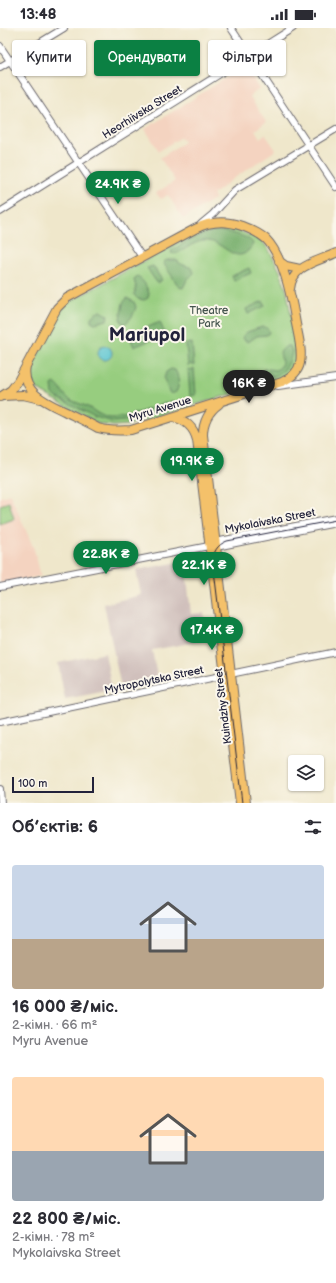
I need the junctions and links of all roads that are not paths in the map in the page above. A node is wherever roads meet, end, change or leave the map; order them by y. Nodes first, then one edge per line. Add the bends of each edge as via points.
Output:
1 (64, 28) edge
2 (231, 28) edge
3 (293, 28) edge
4 (239, 40) edge
5 (275, 40) edge
6 (0, 46) edge
7 (10, 61) junction
8 (0, 67) edge
9 (218, 76) edge
10 (263, 76) edge
11 (336, 129) edge
12 (309, 146) junction
13 (79, 163) junction
14 (336, 187) edge
15 (0, 212) edge
16 (195, 229) junction
17 (336, 253) edge
18 (142, 257) junction
19 (278, 260) junction
20 (300, 269) junction
21 (290, 290) junction
22 (26, 366) junction
23 (336, 378) edge
24 (268, 387) junction
25 (2, 396) edge
26 (42, 400) junction
27 (224, 401) junction
28 (173, 417) junction
29 (336, 518) edge
30 (336, 523) edge
31 (213, 545) junction
32 (0, 587) edge
33 (336, 652) edge
34 (228, 675) junction
35 (0, 722) edge
36 (0, 789) edge
37 (1, 803) edge
38 (240, 803) edge
39 (246, 803) edge

1 - 7 street
2 - 4 street
3 - 5 street, Heorhiivska Street
6 - 7 street
7 - 8 street
7 - 13 street
9 - 13 street, Heorhiivska Street
10 - 12 street
11 - 12 street
12 - 14 street
12 - 16 street via 235,190
13 - 15 street, Heorhiivska Street
13 - 18 street
16 - 18 main road, Myru Avenue
16 - 19 main road, Myru Avenue via 216,222 231,222 243,226 266,239
17 - 20 main road
18 - 22 main road, Myru Avenue via 61,303
19 - 20 main road via 286,266
19 - 21 main road, Myru Avenue
20 - 21 main road via 292,280
21 - 24 main road, Myru Avenue via 300,364 293,376
22 - 25 main road, Myru Avenue via 14,386
22 - 26 main road, Myru Avenue via 25,374 29,385
23 - 24 street
24 - 27 main road, Myru Avenue
25 - 26 main road, Myru Avenue via 23,396
26 - 28 main road, Myru Avenue via 106,430 131,430
27 - 28 main road, Myru Avenue
27 - 31 main road, Kuindzhy Street via 209,414 203,430
28 - 31 main road, Kuindzhy Street via 189,425 197,440
29 - 31 street, Mykolaivska Street
30 - 31 street, Mykolaivska Street
31 - 32 street, Mykolaivska Street
31 - 34 main road, Kuindzhy Street
33 - 34 street, Mytropolytska Street
34 - 35 street, Mytropolytska Street
34 - 38 main road, Kuindzhy Street
34 - 39 main road, Kuindzhy Street
36 - 37 street

